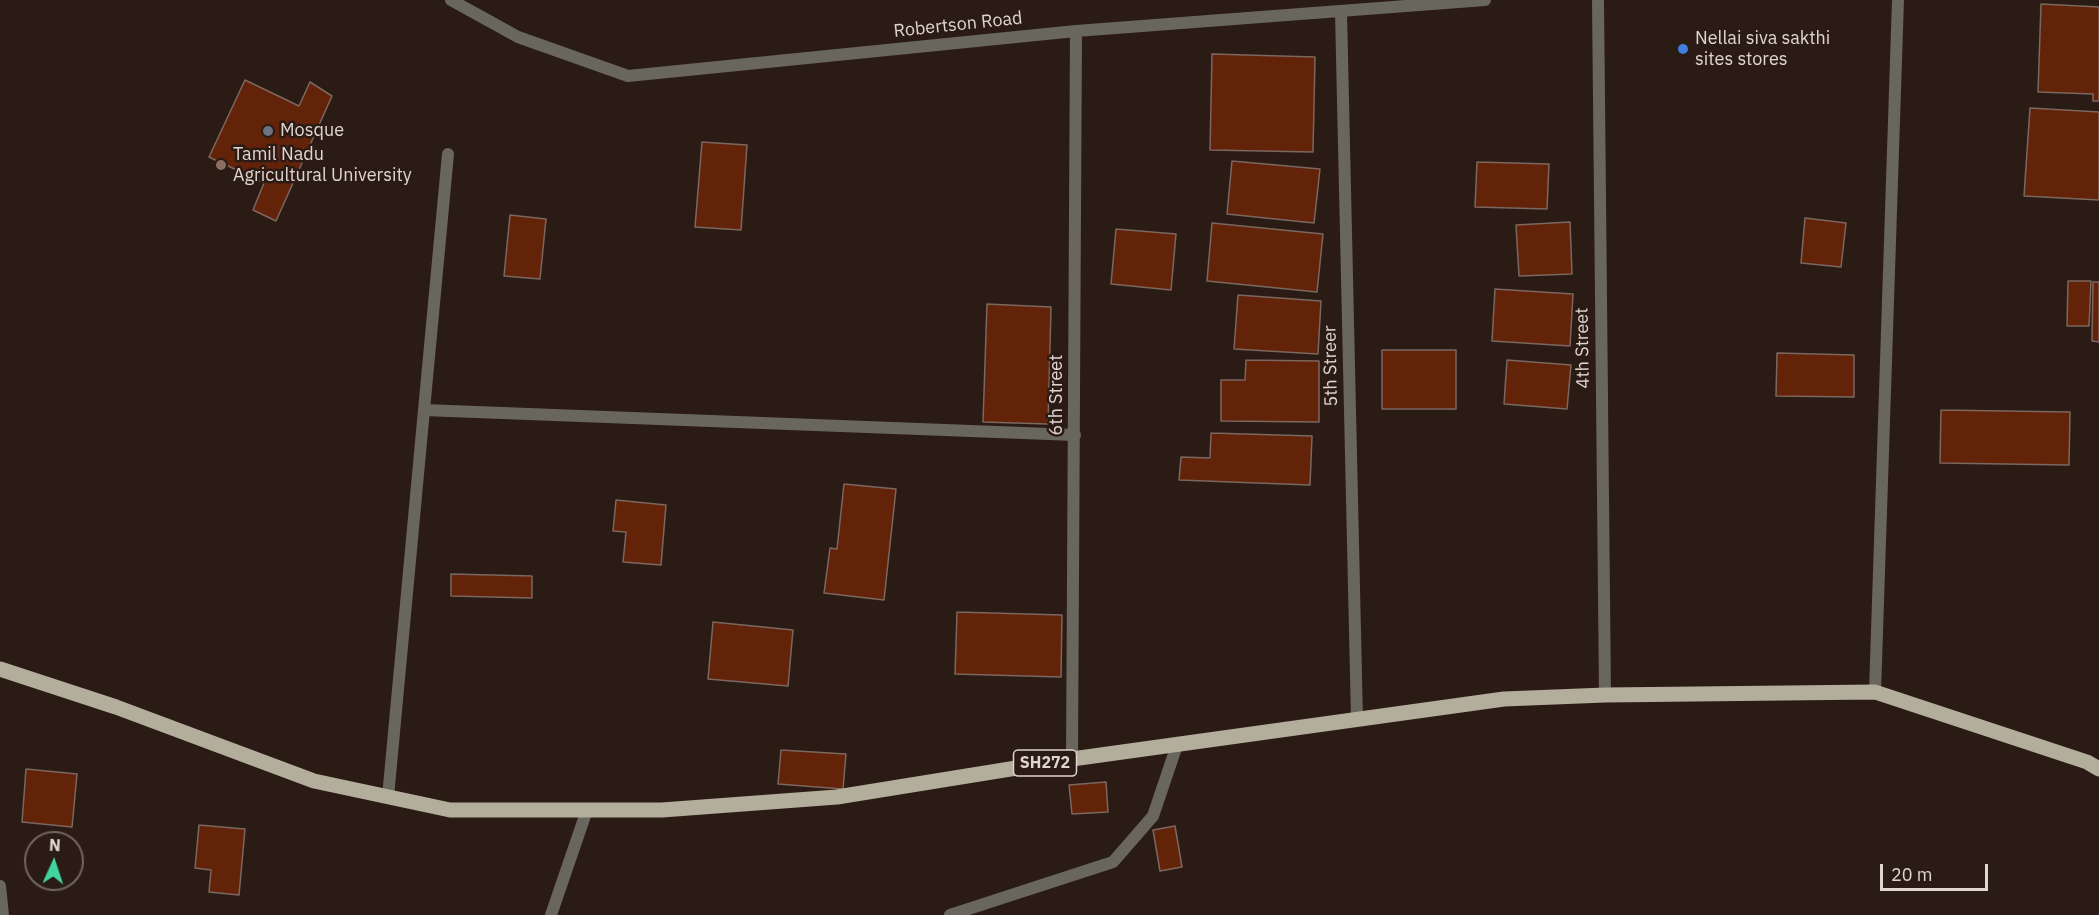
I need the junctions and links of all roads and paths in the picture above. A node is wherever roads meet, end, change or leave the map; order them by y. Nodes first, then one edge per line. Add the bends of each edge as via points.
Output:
1 (451, 0) edge
2 (1485, 0) edge
3 (1598, 0) edge
4 (1898, 0) edge
5 (1341, 12) junction
6 (1077, 31) junction
7 (448, 154) dead end
8 (424, 410) junction
9 (1075, 435) junction
10 (0, 669) edge
11 (1875, 692) junction
12 (1605, 695) junction
13 (1357, 720) junction
14 (1177, 745) junction
15 (1072, 759) junction
16 (2099, 769) edge
17 (388, 797) junction
18 (587, 810) junction
19 (0, 886) edge
20 (3, 915) edge
21 (551, 915) edge
22 (950, 915) edge

1 - 6 street, Robertson Road via 518,37 628,76
2 - 5 street, Robertson Road
3 - 12 street, 4th Street
4 - 11 street
5 - 6 street, Robertson Road
5 - 13 street, 5th Streer
6 - 9 street, 6th Street
7 - 8 street
8 - 9 street
8 - 17 street
9 - 15 street, 6th Street
10 - 17 main road, SH272 via 116,707 314,781
11 - 12 main road, SH272
11 - 16 main road, SH272
12 - 13 main road, SH272 via 1504,699
13 - 14 main road, SH272
14 - 15 main road, SH272
14 - 22 street via 1153,816 1113,862
15 - 18 main road, SH272 via 837,797 662,810
17 - 18 main road, SH272 via 450,810
18 - 21 street
19 - 20 street

